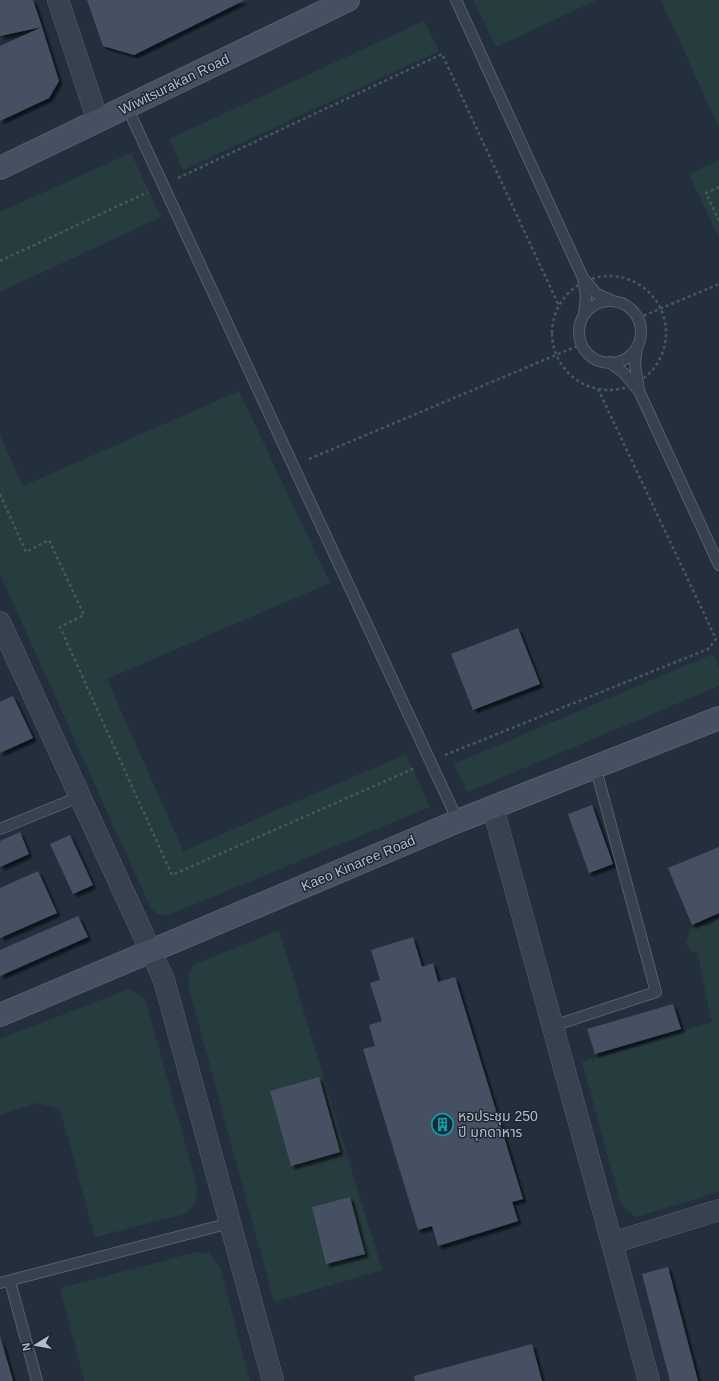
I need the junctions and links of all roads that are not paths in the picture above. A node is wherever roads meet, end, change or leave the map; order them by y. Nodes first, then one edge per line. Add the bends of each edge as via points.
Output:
1 (58, 0) edge
2 (348, 0) edge
3 (456, 0) edge
4 (127, 107) junction
5 (98, 121) junction
6 (0, 168) edge
7 (584, 280) junction
8 (612, 300) junction
9 (584, 314) junction
10 (637, 347) junction
11 (609, 362) junction
12 (636, 386) junction
13 (719, 565) edge
14 (0, 622) edge
15 (719, 718) edge
16 (596, 766) junction
17 (79, 797) junction
18 (493, 808) junction
19 (458, 821) junction
20 (0, 829) edge
21 (151, 952) junction
22 (0, 1015) edge
23 (553, 1026) junction
24 (719, 1210) edge
25 (230, 1223) junction
26 (612, 1243) junction
27 (5, 1282) edge
28 (37, 1381) edge
29 (273, 1381) edge
30 (649, 1381) edge

1 - 5 street
2 - 4 street, Wiwitsurakan Road
3 - 7 lane
4 - 5 street, Wiwitsurakan Road
4 - 19 lane
5 - 6 street, Wiwitsurakan Road
7 - 8 lane via 597,294
7 - 9 lane
8 - 9 lane via 592,306
8 - 10 lane via 632,309 638,318 641,327
9 - 11 lane via 579,334 582,344 595,359
10 - 11 lane via 623,360
10 - 12 lane
11 - 12 lane
12 - 13 lane
14 - 17 street
15 - 16 street, Kaeo Kinaree Road
16 - 18 street, Kaeo Kinaree Road
16 - 23 lane via 656,992
17 - 20 lane
17 - 21 street
18 - 19 street, Kaeo Kinaree Road
18 - 23 street
19 - 21 street, Kaeo Kinaree Road
21 - 22 street, Kaeo Kinaree Road
21 - 25 street via 164,980
23 - 26 street
24 - 26 street
25 - 27 lane
25 - 29 street
26 - 30 street
27 - 28 lane

